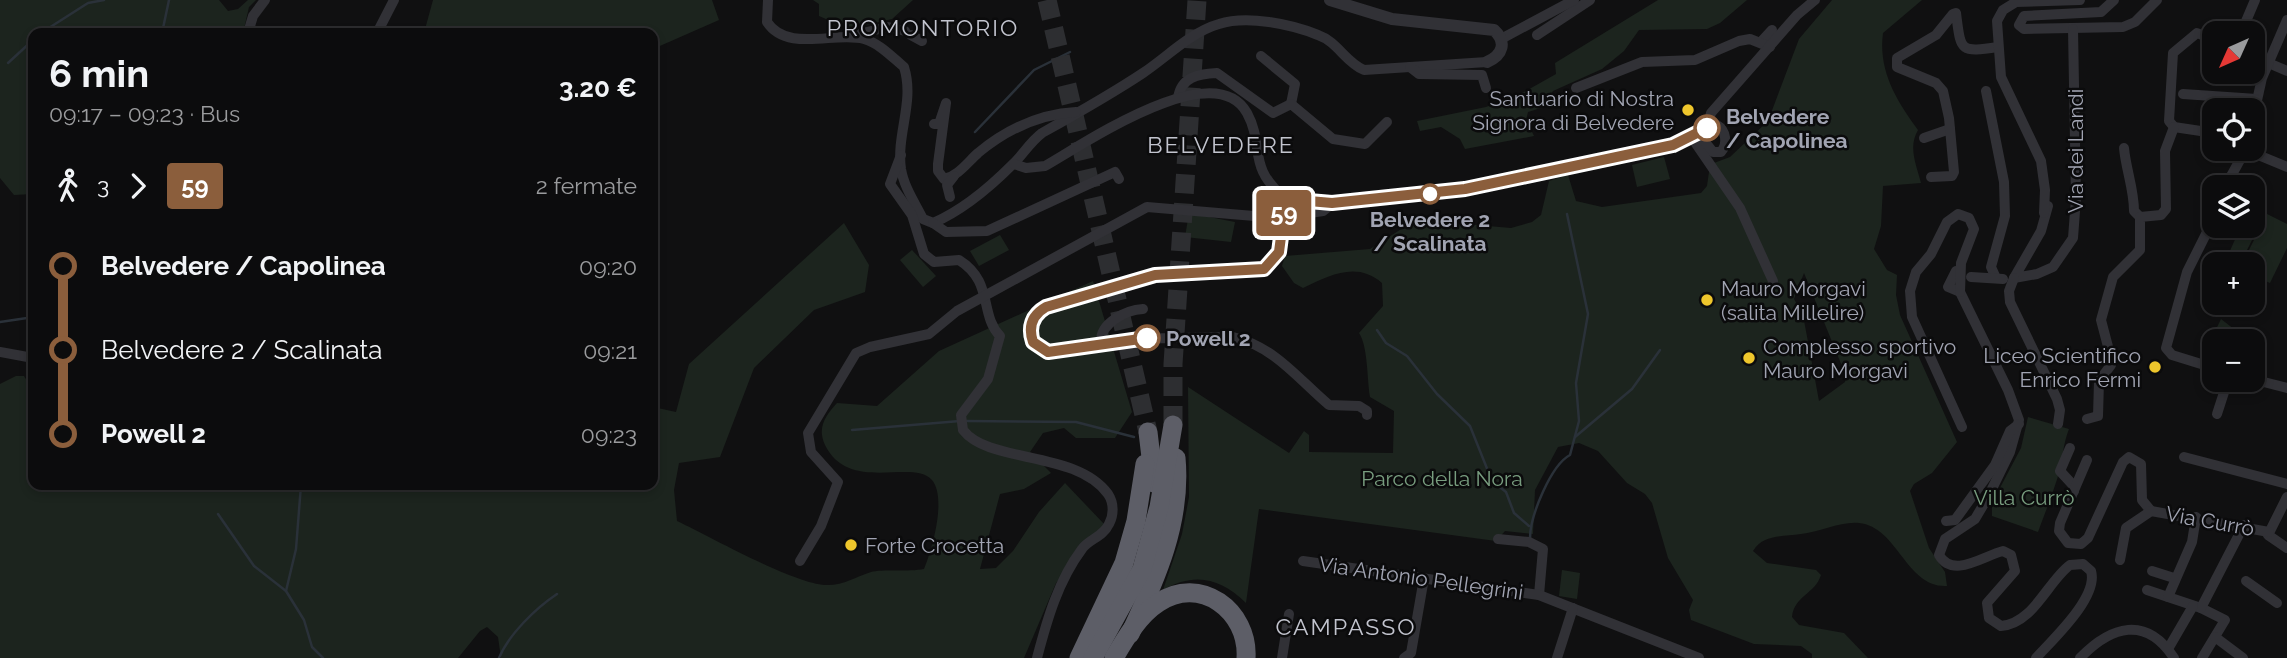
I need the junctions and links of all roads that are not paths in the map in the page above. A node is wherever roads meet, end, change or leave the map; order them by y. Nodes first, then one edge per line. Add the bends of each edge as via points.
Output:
1 (265, 0) edge
2 (394, 0) edge
3 (768, 0) edge
4 (1330, 0) edge
5 (1574, 0) edge
6 (1590, 0) edge
7 (1815, 0) edge
8 (2080, 0) edge
9 (2114, 0) edge
10 (2157, 0) edge
11 (2255, 0) edge
12 (1958, 1) edge
13 (1956, 13) junction
14 (2246, 21) edge
15 (2287, 21) edge
16 (249, 28) edge
17 (380, 28) edge
18 (2073, 29) junction
19 (1772, 30) dead end
20 (1537, 35) dead end
21 (2202, 35) edge
22 (851, 36) junction
23 (913, 36) dead end
24 (1501, 39) junction
25 (1766, 44) junction
26 (1998, 47) junction
27 (1261, 56) dead end
28 (1487, 62) joint
29 (2265, 62) edge
30 (2268, 63) junction
31 (1410, 67) junction
32 (2287, 71) edge
33 (1486, 88) dead end
34 (1576, 88) dead end
35 (1986, 91) dead end
36 (2183, 94) dead end
37 (1178, 98) junction
38 (2242, 98) edge
39 (2257, 98) edge
40 (1291, 104) junction
41 (1079, 112) junction
42 (1387, 122) dead end
43 (934, 124) dead end
44 (1707, 125) junction
45 (2174, 127) junction
46 (1950, 130) junction
47 (2202, 131) edge
48 (1692, 138) junction
49 (1924, 138) dead end
50 (2123, 148) dead end
51 (901, 155) junction
52 (2265, 157) edge
53 (1014, 164) junction
54 (2287, 167) edge
55 (954, 176) junction
56 (1931, 177) dead end
57 (1119, 179) dead end
58 (950, 197) dead end
59 (1286, 199) junction
60 (1332, 203) junction
61 (2048, 206) dead end
62 (2143, 216) junction
63 (933, 223) junction
64 (2204, 238) edge
65 (2034, 243) junction
66 (1956, 271) dead end
67 (1971, 278) dead end
68 (1996, 278) junction
69 (2014, 278) junction
70 (1773, 281) dead end
71 (1960, 292) junction
72 (986, 296) junction
73 (1143, 309) dead end
74 (1101, 342) junction
75 (0, 352) edge
76 (28, 357) edge
77 (2202, 364) edge
78 (2265, 382) edge
79 (2287, 388) edge
80 (2224, 392) edge
81 (2217, 414) dead end
82 (1367, 415) dead end
83 (2087, 419) dead end
84 (2019, 424) junction
85 (2058, 424) dead end
86 (1962, 427) dead end
87 (1148, 432) tunnel mouth
88 (2070, 448) dead end
89 (2184, 457) dead end
90 (2087, 460) dead end
91 (2287, 484) edge
92 (2074, 491) junction
93 (2287, 497) edge
94 (2151, 511) junction
95 (2196, 517) junction
96 (1946, 521) dead end
97 (2244, 525) junction
98 (2268, 533) junction
99 (1497, 539) dead end
100 (2287, 548) edge
101 (2120, 560) dead end
102 (800, 561) dead end
103 (1303, 561) dead end
104 (2152, 571) dead end
105 (1424, 578) junction
106 (2174, 578) junction
107 (2246, 580) dead end
108 (2147, 590) dead end
109 (1539, 594) junction
110 (2168, 597) junction
111 (2277, 603) dead end
112 (2197, 607) junction
113 (1573, 608) junction
114 (1289, 614) dead end
115 (1130, 634) junction
116 (2216, 636) junction
117 (2171, 653) edge
118 (1084, 657) edge
119 (1037, 658) edge
120 (1114, 658) edge
121 (1246, 658) edge
122 (1282, 658) edge
123 (1404, 658) edge
124 (1557, 658) edge
125 (1699, 658) edge
126 (2036, 658) edge
127 (2080, 658) edge
128 (2202, 658) edge
129 (2243, 658) edge

1 - 16 street
2 - 17 street
3 - 22 street via 766,22 780,33 825,41
4 - 24 street via 1392,19 1490,28
5 - 24 street
6 - 20 street
7 - 25 street
8 - 26 street, Via dei Landi via 2008,5 1998,17
9 - 18 street via 2101,12 2024,16 2018,23 2024,29
10 - 18 street via 2131,24
11 - 14 street
12 - 13 street
13 - 26 street via 1963,47 1971,51
13 - 46 street via 1936,35 1899,55 1895,64 1940,87
15 - 30 street
18 - 69 street, Via dei Landi via 2073,238 2053,267
19 - 25 street
21 - 45 street via 2197,33 2173,53 2169,121
22 - 23 street via 888,27
22 - 51 street via 876,44 904,67 909,106
24 - 28 street via 1501,52
25 - 34 street via 1739,41 1695,60 1642,62
25 - 44 street
26 - 65 street, Via dei Landi via 2003,84 2044,173 2044,211
27 - 40 street via 1295,84
28 - 31 street
29 - 30 street
30 - 32 street
30 - 39 street
31 - 33 street via 1419,74 1482,75
31 - 41 street via 1364,69 1349,62 1320,35 1240,20 1206,29
35 - 68 street via 2004,182 2005,216 1991,267
36 - 38 street
37 - 40 street via 1189,78 1217,74 1273,113
37 - 53 street via 1146,110 1045,166
37 - 59 street via 1218,92 1241,105 1248,114 1264,176
40 - 42 street via 1333,139 1365,144
41 - 53 street via 1028,144
41 - 55 street via 1052,113 1015,128
43 - 55 street via 939,124 946,103 938,172 944,179
44 - 48 street
44 - 48 street via 1723,130 1721,152 1713,152 1702,138
45 - 47 street
45 - 62 street via 2165,150 2167,206 2158,215
46 - 49 street
46 - 56 street via 1954,174
48 - 60 street via 1465,189
48 - 70 street via 1744,215
50 - 62 street via 2126,174 2134,189 2134,211
51 - 63 street via 906,184 923,219
51 - 72 street via 891,187 912,215 928,259 952,258 964,263
52 - 54 street
53 - 63 street via 951,216
55 - 58 street via 947,185
57 - 63 street via 1115,172 987,231 946,232
59 - 60 street
59 - 74 street via 1279,252 1264,269 1155,275 1046,307 1031,324 1033,342 1048,352
60 - 72 street, bridge via 1323,211 1276,218 1147,207
61 - 65 street, Via dei Landi
62 - 83 street via 2140,250 2113,277 2101,320 2111,348 2111,365 2099,381 2098,416
64 - 77 street via 2187,272 2166,344 2172,355
65 - 69 street, Via dei Landi
66 - 71 street via 1947,285
67 - 68 street, Via dei Landi
68 - 69 street, Via dei Landi
69 - 85 street via 2010,302 2057,399
71 - 84 street via 2008,390
71 - 86 street via 1961,263 1974,229 1969,218 1958,214 1947,222 1916,272 1910,301 1912,317
72 - 102 street via 929,334 856,353 808,433 811,452 838,482 821,526
72 - 119 street via 990,326 1000,342 985,384 961,415 963,430 980,443 1079,471 1107,492 1113,510 1110,524 1084,546 1058,590
73 - 74 street via 1128,310 1115,320 1102,333
74 - 82 street via 1214,336 1250,341 1290,367 1329,405 1359,407
75 - 76 street
78 - 79 street
80 - 81 street
84 - 96 street via 1955,520
84 - 126 street via 2000,474 1975,519 1948,535 1939,551 1946,563 1957,566 2009,553 2015,568 1988,600 1989,618 2001,626 2010,625 2037,602 2070,565 2082,564 2091,571 2091,585 2073,616
87 - 118 highway via 1136,521 1124,563
88 - 92 street via 2060,471
89 - 91 street
90 - 92 street, Via Currò
92 - 94 street, Via Currò via 2059,529 2072,544 2088,538 2129,457 2141,464 2142,500
93 - 98 street
94 - 95 street, Via Currò
94 - 101 street, Via Currò via 2126,527
95 - 97 street, Via Currò
95 - 106 street via 2192,542
97 - 98 street, Via Currò
97 - 112 street
98 - 100 street, Via Currò
99 - 109 street, Via Antonio Pellegrini via 1529,542 1543,549
103 - 105 street, Via Antonio Pellegrini
104 - 106 street
105 - 109 street, Via Antonio Pellegrini
105 - 123 street via 1411,653
106 - 110 street
107 - 111 street
108 - 110 street
109 - 113 street, Via Antonio Pellegrini
110 - 112 street
112 - 116 street via 2225,620
112 - 117 street
113 - 124 street
113 - 125 street, Via Antonio Pellegrini
114 - 122 street
115 - 118 highway via 1170,532 1177,465 1173,425 1159,507 1142,569 1120,614
115 - 120 highway
115 - 121 highway via 1161,600 1191,593 1221,602 1241,625
116 - 128 street
116 - 129 street
117 - 127 street via 2144,633 2124,628 2107,635

